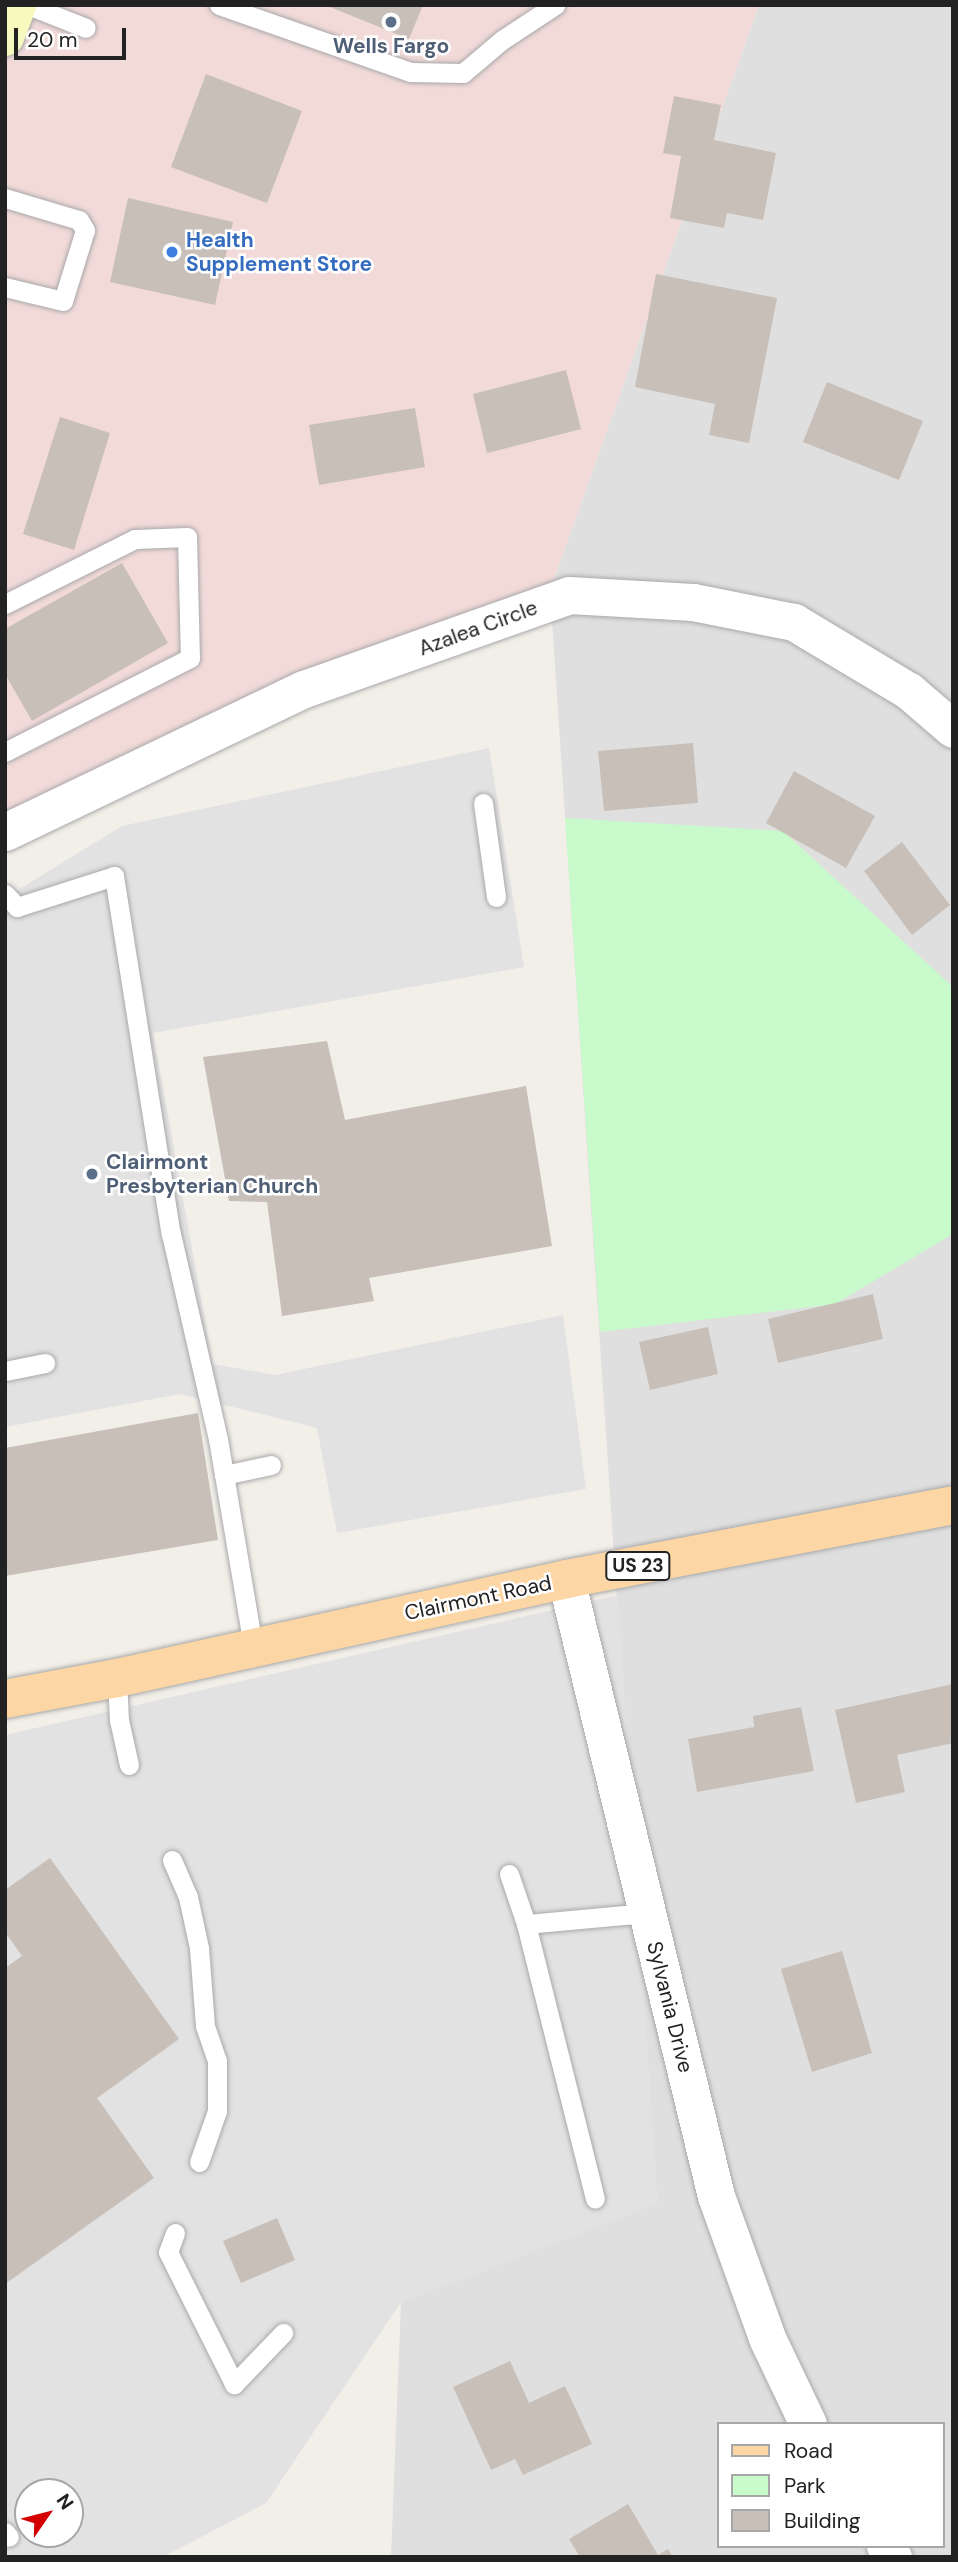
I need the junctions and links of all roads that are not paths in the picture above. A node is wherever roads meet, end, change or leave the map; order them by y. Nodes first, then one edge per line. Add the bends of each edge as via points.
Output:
1 (17, 5) edge
2 (28, 5) edge
3 (219, 5) edge
4 (555, 5) edge
5 (86, 28) dead end
6 (5, 37) edge
7 (5, 198) edge
8 (5, 287) edge
9 (5, 604) edge
10 (953, 729) edge
11 (5, 752) edge
12 (482, 803) dead end
13 (5, 831) edge
14 (5, 894) edge
15 (496, 897) dead end
16 (45, 1363) dead end
17 (5, 1371) edge
18 (271, 1465) dead end
19 (224, 1475) junction
20 (953, 1505) edge
21 (566, 1579) junction
22 (253, 1646) junction
23 (117, 1678) junction
24 (5, 1699) edge
25 (129, 1765) dead end
26 (173, 1860) dead end
27 (509, 1874) dead end
28 (648, 1913) junction
29 (526, 1924) junction
30 (199, 2162) dead end
31 (595, 2198) dead end
32 (175, 2233) dead end
33 (283, 2333) dead end
34 (807, 2422) edge

1 - 6 main road
2 - 5 lane
3 - 4 lane via 410,72 463,73
7 - 8 lane via 79,220 85,230 64,300
9 - 11 lane via 135,539 187,537 190,658
10 - 13 street, Azalea Circle via 909,691 794,622 693,602 569,595 304,689
12 - 15 lane
14 - 19 lane via 17,907 114,876 171,1234
16 - 17 lane
18 - 19 lane
19 - 22 lane
20 - 21 main road, Clairmont Road / US 23
21 - 22 main road, Clairmont Road / US 23
21 - 28 street, Sylvania Drive
22 - 23 main road, Clairmont Road / US 23
23 - 24 main road, Clairmont Road / US 23
23 - 25 lane via 119,1720
26 - 30 lane via 188,1897 205,2026 217,2061 217,2111
27 - 29 lane
28 - 29 lane
28 - 34 street, Sylvania Drive via 716,2196 767,2338
29 - 31 lane
32 - 33 lane via 168,2252 234,2384

